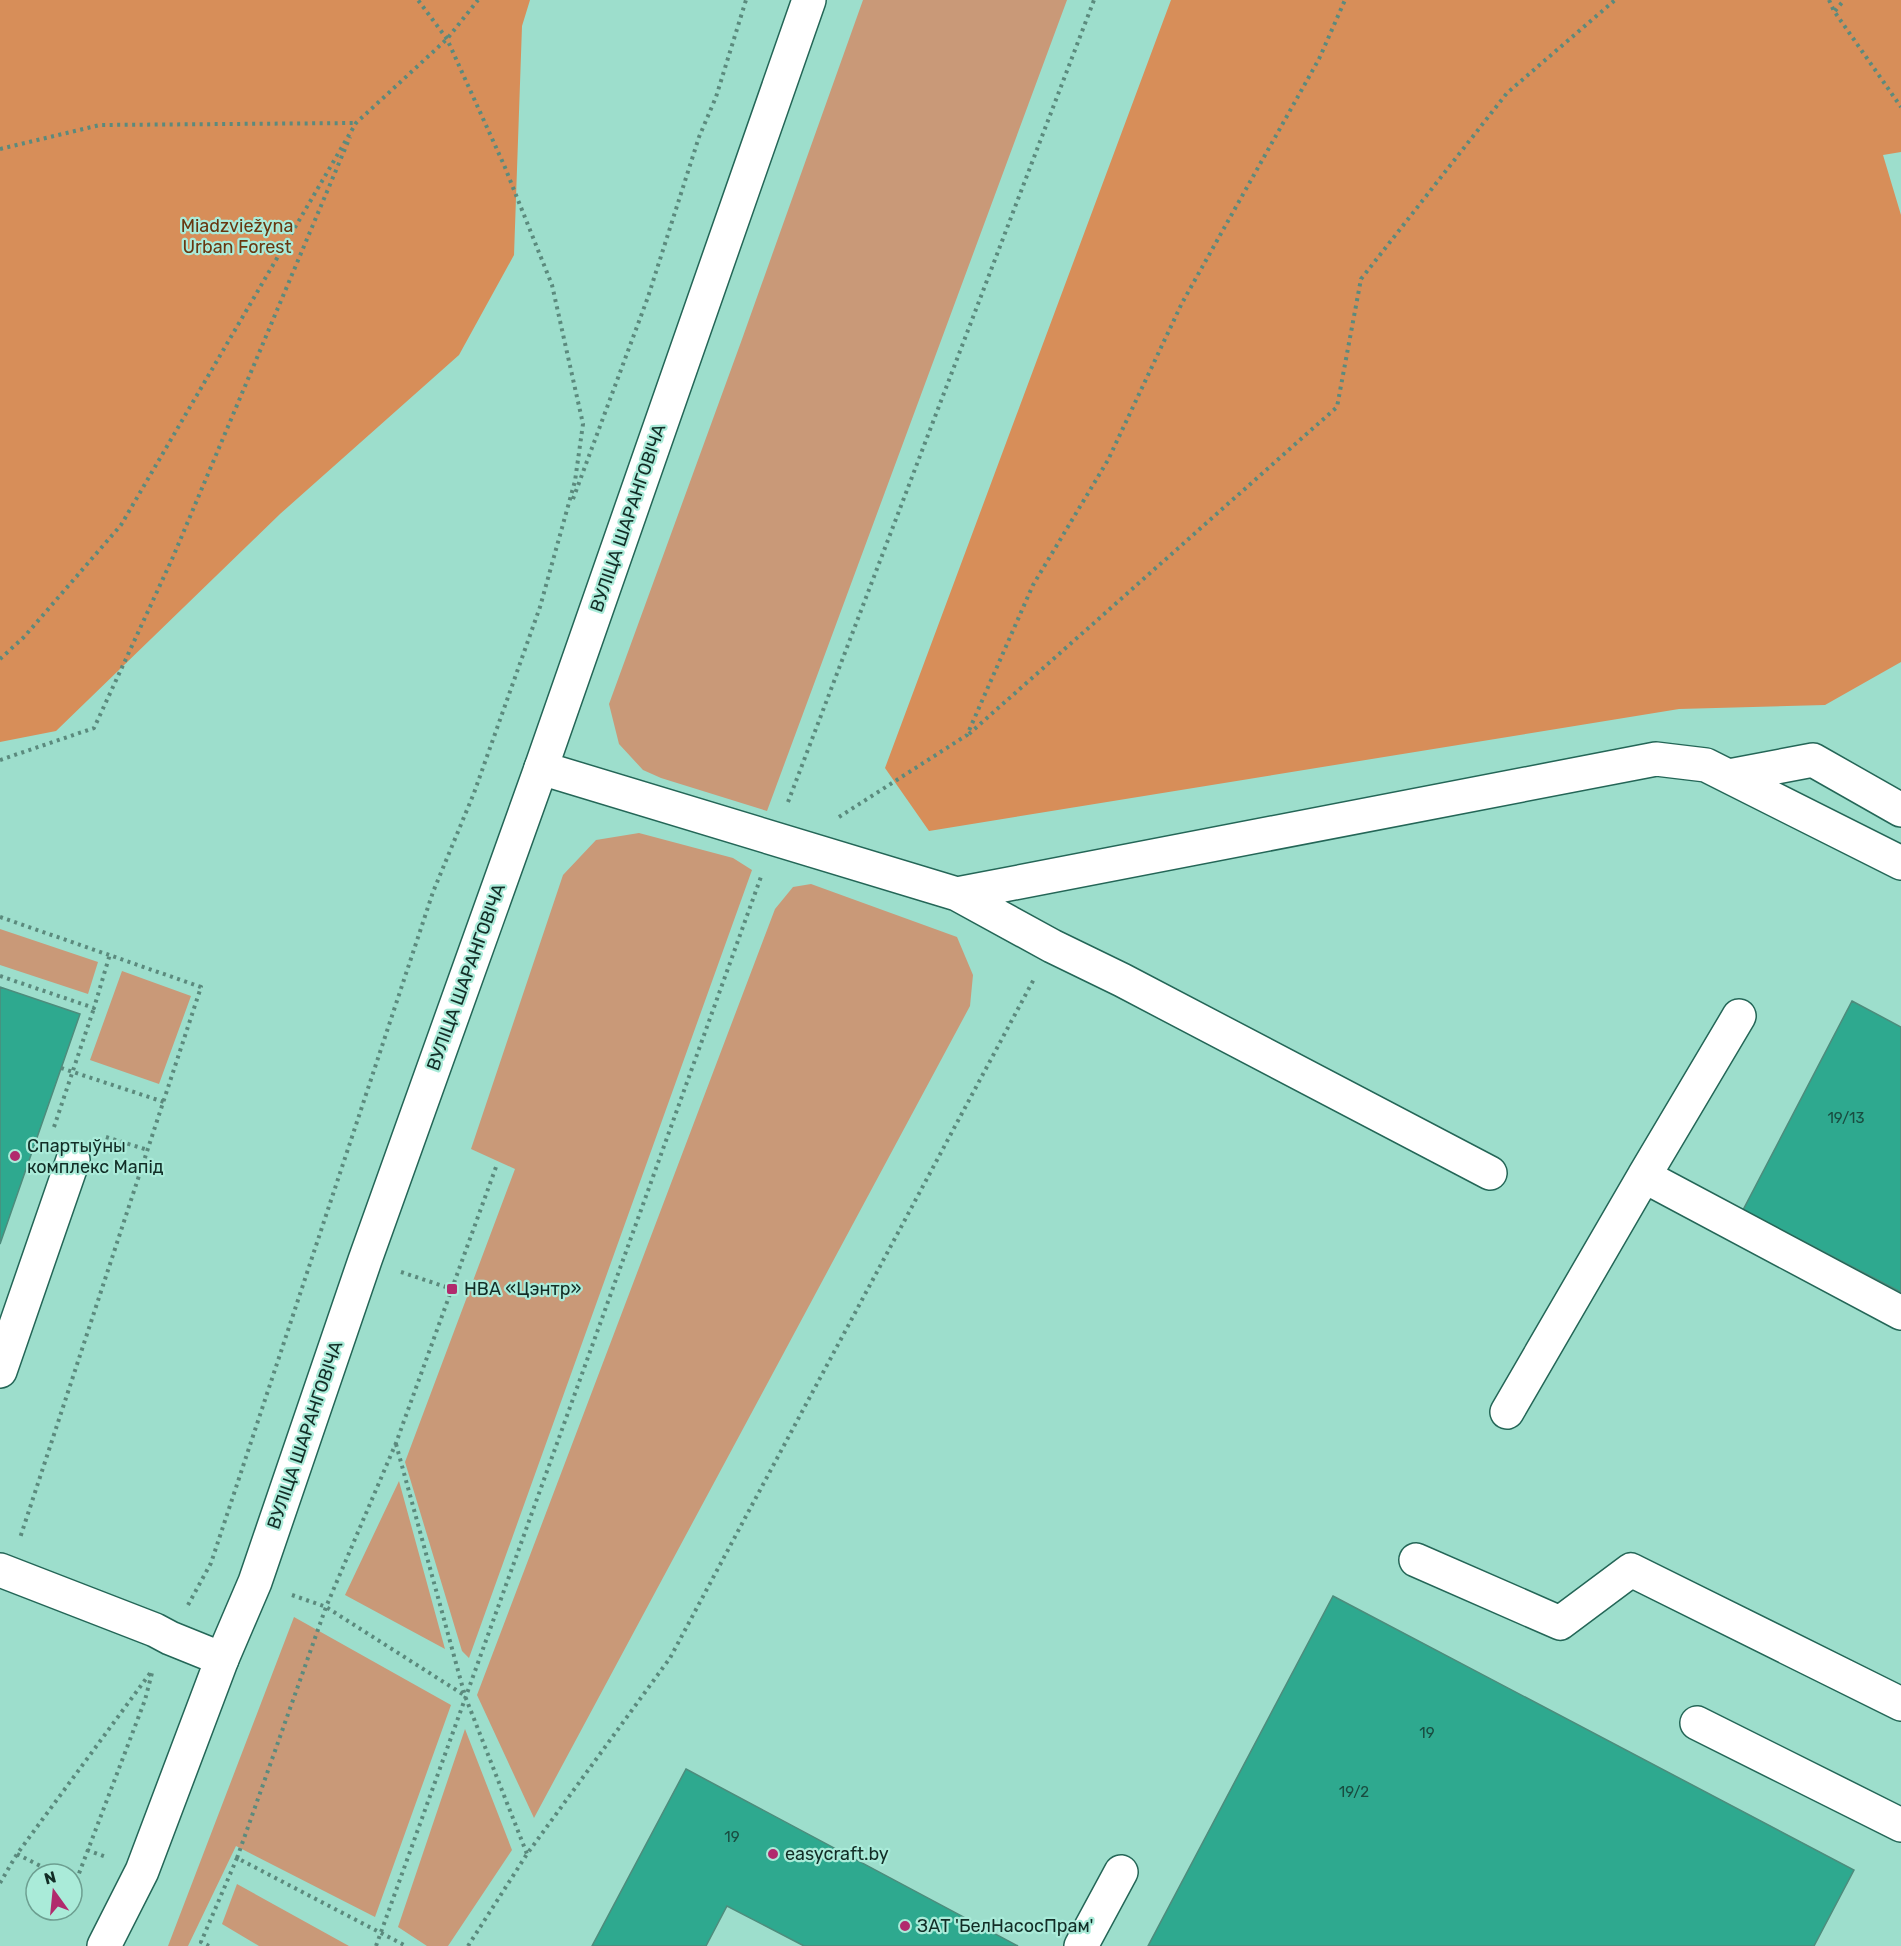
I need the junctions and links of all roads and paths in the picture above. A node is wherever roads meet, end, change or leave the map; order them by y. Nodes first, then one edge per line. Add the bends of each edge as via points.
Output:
1 (418, 0) edge
2 (478, 0) edge
3 (746, 0) edge
4 (809, 0) edge
5 (1094, 0) edge
6 (1345, 0) edge
7 (1616, 0) edge
8 (1829, 0) edge
9 (1844, 0) edge
10 (1834, 11) junction
11 (447, 39) junction
12 (1901, 107) edge
13 (356, 123) junction
14 (0, 149) edge
15 (566, 517) junction
16 (0, 659) edge
17 (967, 735) junction
18 (0, 760) edge
19 (540, 768) junction
20 (1729, 776) junction
21 (1901, 810) edge
22 (786, 841) junction
23 (1901, 863) edge
24 (957, 894) junction
25 (0, 917) edge
26 (1052, 946) junction
27 (110, 954) junction
28 (0, 976) edge
29 (1739, 1016) dead end
30 (61, 1068) dead end
31 (164, 1102) junction
32 (73, 1160) dead end
33 (496, 1167) dead end
34 (1490, 1173) dead end
35 (1644, 1176) junction
36 (365, 1260) junction
37 (452, 1289) junction
38 (1901, 1313) edge
39 (0, 1371) edge
40 (1507, 1412) dead end
41 (396, 1443) junction
42 (19, 1541) dead end
43 (1416, 1560) dead end
44 (211, 1563) dead end
45 (0, 1570) edge
46 (326, 1607) junction
47 (170, 1638) junction
48 (222, 1659) junction
49 (465, 1696) junction
50 (145, 1700) dead end
51 (1901, 1704) edge
52 (1697, 1723) dead end
53 (1901, 1825) edge
54 (18, 1854) junction
55 (527, 1854) junction
56 (237, 1858) junction
57 (33, 1862) edge
58 (83, 1862) edge
59 (1121, 1872) dead end
60 (0, 1883) edge
61 (381, 1933) junction
62 (104, 1946) edge
63 (209, 1946) edge
64 (376, 1946) edge
65 (406, 1946) edge
66 (468, 1946) edge
67 (1081, 1946) edge

1 - 11 path
2 - 11 path
3 - 15 path via 648,297
4 - 19 main road, ВУЛІЦА ШАРАНГОВІЧА
5 - 22 path
6 - 17 path via 1319,59 1182,303 1108,460 1033,585
7 - 17 path via 1507,93 1361,279 1337,407
8 - 10 path
9 - 10 path
10 - 12 path
11 - 13 path
11 - 15 path via 552,285 583,424
13 - 14 path via 100,125
13 - 16 path via 121,525 24,637
13 - 18 path via 173,556 93,728
15 - 44 path via 540,607 474,793 433,892
17 - 22 path
19 - 22 main road
19 - 36 main road, ВУЛІЦА ШАРАНГОВІЧА
20 - 21 main road via 1813,760
20 - 23 main road
20 - 24 main road via 1706,765 1656,759
22 - 24 main road
22 - 49 path
24 - 26 main road
25 - 27 path
26 - 34 main road
26 - 55 path via 670,1658
27 - 28 path via 94,1008
27 - 31 path via 201,987
29 - 35 main road
30 - 31 path
31 - 42 path
32 - 39 main road
33 - 37 path
35 - 38 main road
35 - 40 main road
36 - 37 path
36 - 48 main road, ВУЛІЦА ШАРАНГОВІЧА via 255,1582
37 - 41 path
41 - 46 path
41 - 49 path
43 - 51 main road via 1560,1623 1631,1570
45 - 47 main road
46 - 49 path
46 - 56 path
47 - 48 main road
47 - 54 path via 154,1668
48 - 62 main road, ВУЛІЦА ШАРАНГОВІЧА via 142,1871
49 - 55 path
49 - 61 path
50 - 58 path
52 - 53 main road
54 - 57 path
54 - 60 path
55 - 66 path
56 - 61 path
56 - 63 path via 201,1942
59 - 67 main road
61 - 64 path
61 - 65 path

